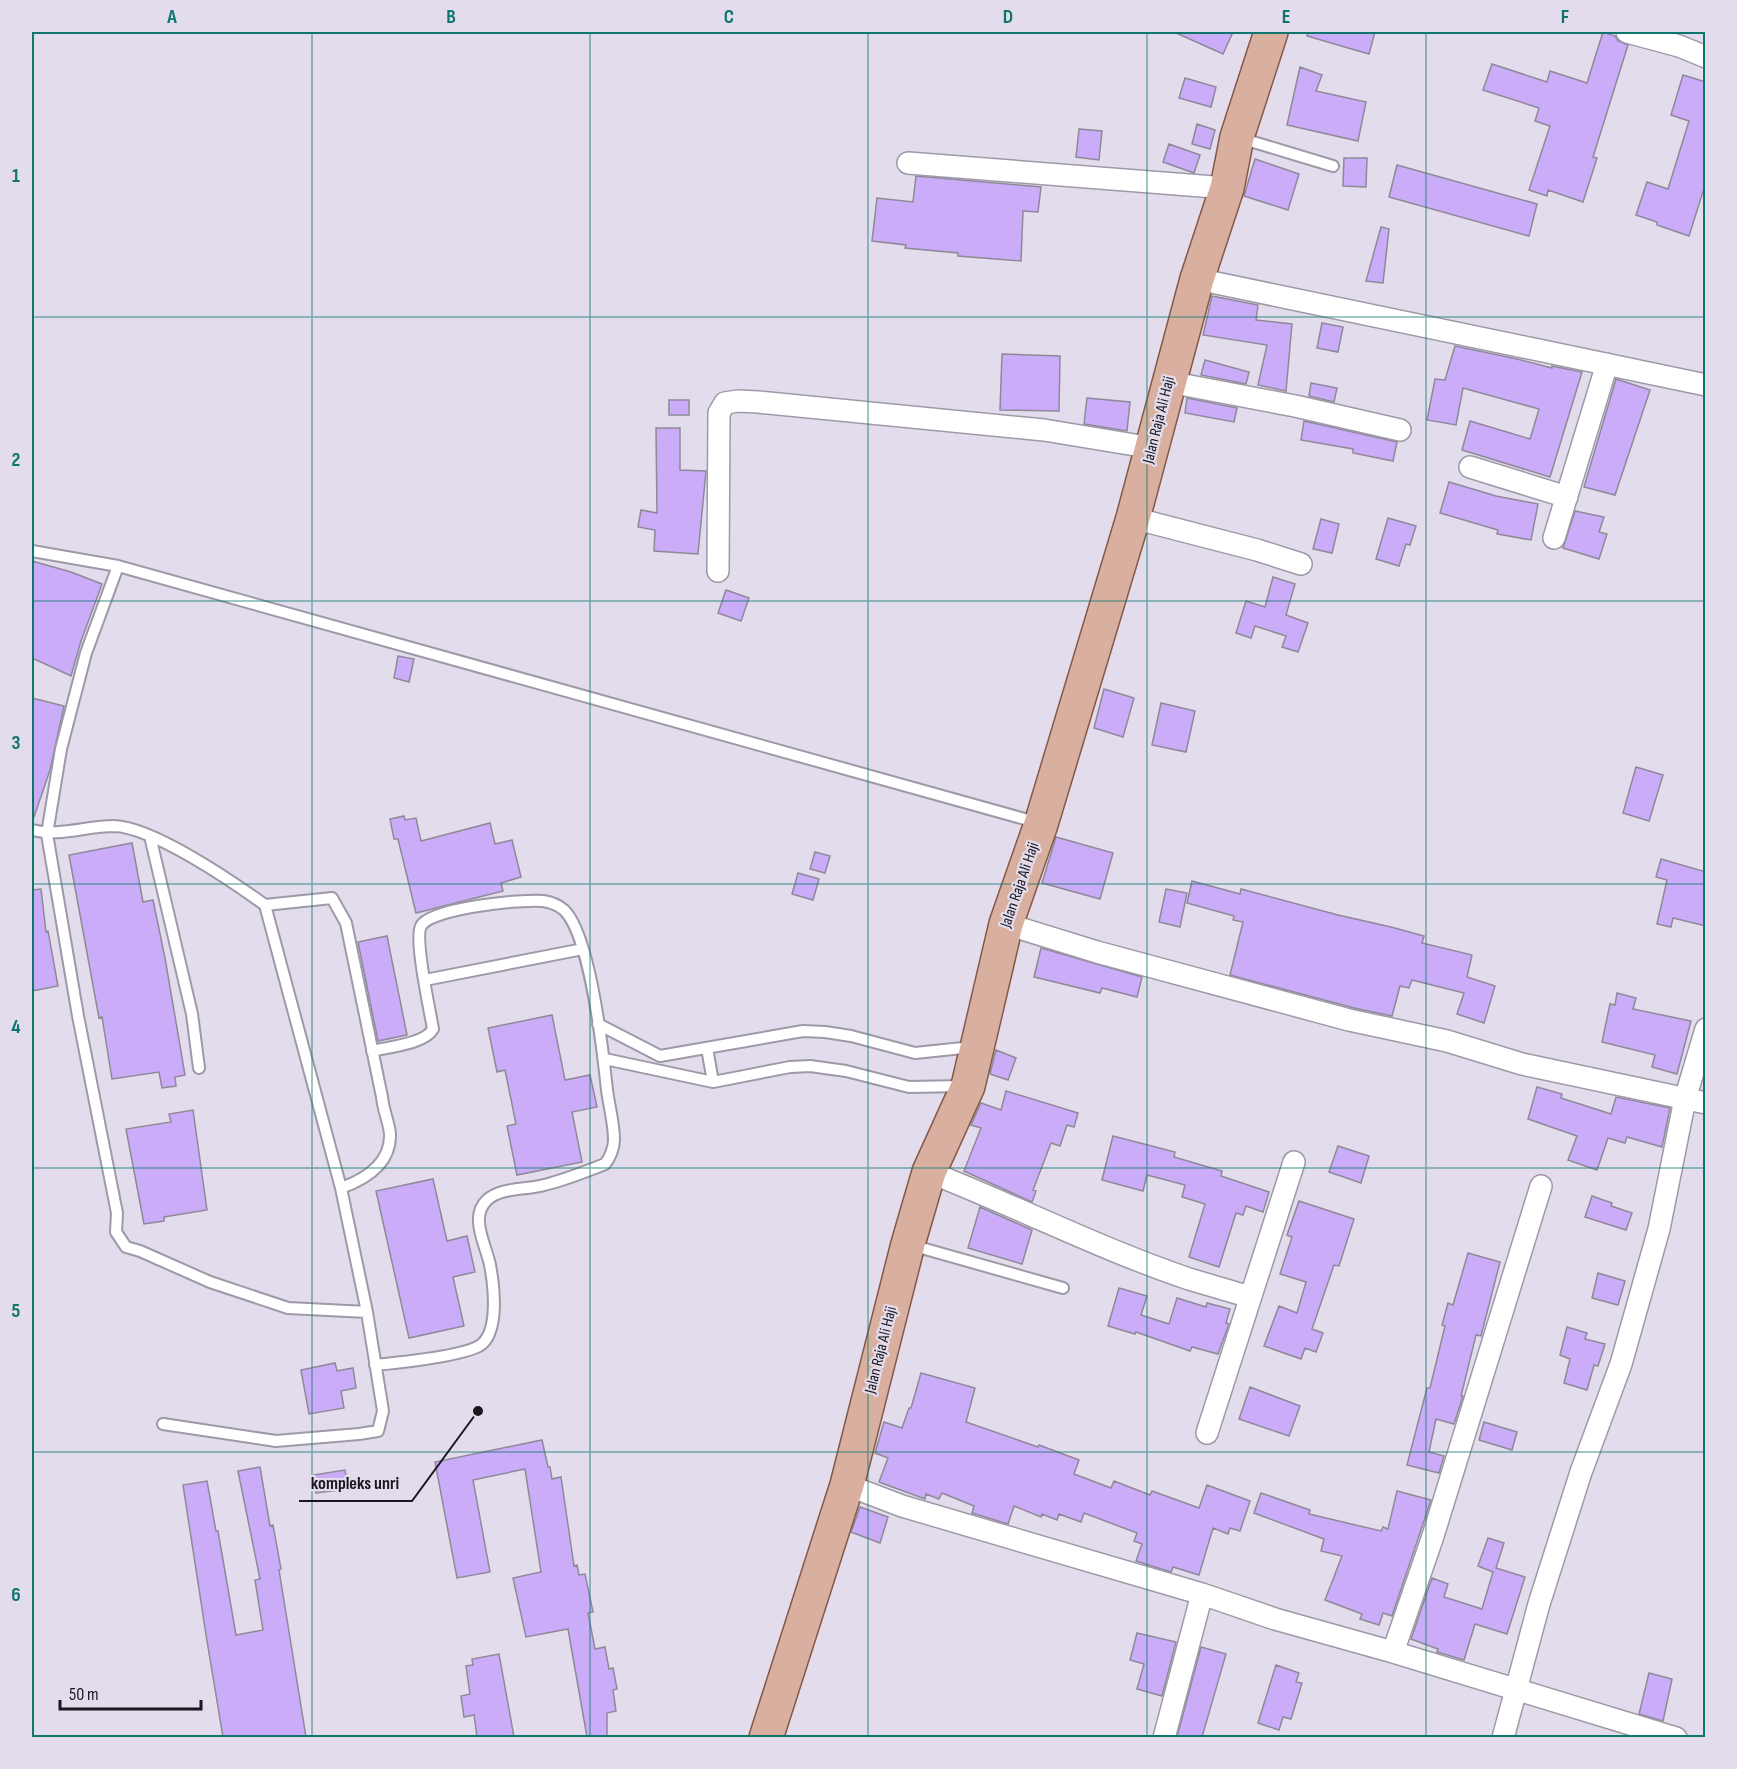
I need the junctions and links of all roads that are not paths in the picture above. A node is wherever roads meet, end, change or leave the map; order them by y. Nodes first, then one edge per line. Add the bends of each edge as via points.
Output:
1 (1271, 32) edge
2 (1627, 32) edge
3 (1706, 57) edge
4 (1237, 137) junction
5 (908, 163) dead end
6 (1333, 166) dead end
7 (1227, 188) junction
8 (1197, 279) junction
9 (1607, 364) junction
10 (1169, 382) junction
11 (1706, 386) edge
12 (1400, 430) dead end
13 (1153, 448) junction
14 (1470, 467) dead end
15 (1567, 496) junction
16 (1133, 518) junction
17 (1554, 538) dead end
18 (32, 551) edge
19 (1301, 564) dead end
20 (118, 566) junction
21 (718, 571) dead end
22 (1041, 824) junction
23 (32, 830) edge
24 (47, 834) junction
25 (150, 836) junction
26 (265, 905) junction
27 (1006, 924) junction
28 (583, 949) junction
29 (425, 980) junction
30 (598, 1024) junction
31 (1706, 1029) edge
32 (978, 1046) junction
33 (707, 1048) junction
34 (372, 1051) junction
35 (605, 1059) junction
36 (200, 1068) dead end
37 (713, 1082) junction
38 (968, 1086) junction
39 (1695, 1101) edge
40 (1294, 1162) dead end
41 (929, 1172) junction
42 (1541, 1186) dead end
43 (341, 1188) junction
44 (908, 1244) junction
45 (1063, 1288) dead end
46 (1251, 1297) junction
47 (367, 1312) junction
48 (375, 1365) junction
49 (163, 1424) dead end
50 (1207, 1433) dead end
51 (847, 1485) junction
52 (1202, 1594) junction
53 (1393, 1652) junction
54 (1515, 1690) junction
55 (1645, 1733) edge
56 (766, 1737) edge
57 (1164, 1737) edge
58 (1503, 1737) edge
59 (1676, 1737) edge

1 - 4 main road, Jalan Raja Ali Haji
2 - 3 street
4 - 6 lane
4 - 7 main road, Jalan Raja Ali Haji
5 - 7 street
7 - 8 main road, Jalan Raja Ali Haji
8 - 9 street
8 - 10 main road, Jalan Raja Ali Haji
9 - 11 street
9 - 15 street
10 - 12 street
10 - 13 main road, Jalan Raja Ali Haji
13 - 16 main road, Jalan Raja Ali Haji
13 - 21 street via 986,423 758,402 725,403 719,413
14 - 15 street
15 - 17 street
16 - 19 street
16 - 22 main road, Jalan Raja Ali Haji
18 - 20 lane
20 - 22 lane
20 - 24 lane via 84,664 61,750
22 - 27 main road, Jalan Raja Ali Haji
23 - 24 lane
24 - 25 lane via 116,826
24 - 47 lane via 75,1005 117,1213 116,1232 126,1247 210,1282 288,1308
25 - 26 lane via 226,877
25 - 36 lane via 192,1014
26 - 34 lane via 333,898 346,923
26 - 43 lane
27 - 32 main road, Jalan Raja Ali Haji
27 - 39 street via 1349,1020 1447,1041 1522,1064
28 - 29 lane
28 - 29 lane via 572,922 555,904 522,901 464,908 434,916 421,925 419,943
28 - 30 lane
29 - 34 lane via 431,1033 418,1041
30 - 33 lane via 660,1056
30 - 35 lane
31 - 39 street
32 - 33 lane via 915,1053 851,1036 803,1031
32 - 38 main road, Jalan Raja Ali Haji
33 - 37 lane
34 - 43 lane via 390,1131 389,1150 379,1166 361,1181
35 - 37 lane
35 - 48 lane via 614,1142 609,1160 597,1168 543,1185 497,1194 482,1207 479,1226 490,1265 493,1326 482,1344 456,1353
37 - 38 lane via 810,1066 909,1087
38 - 41 main road, Jalan Raja Ali Haji
39 - 54 street via 1624,1353 1581,1472
40 - 46 street
41 - 44 main road, Jalan Raja Ali Haji
41 - 46 street via 1112,1249
42 - 53 street via 1433,1536
43 - 47 lane
44 - 45 lane
44 - 51 main road, Jalan Raja Ali Haji
46 - 50 street
47 - 48 lane
48 - 49 lane via 383,1411 378,1431 276,1441
51 - 52 street via 902,1506
51 - 56 main road, Jalan Raja Ali Haji
52 - 53 street
52 - 57 street
53 - 54 street
54 - 55 street
54 - 58 street
55 - 59 street

